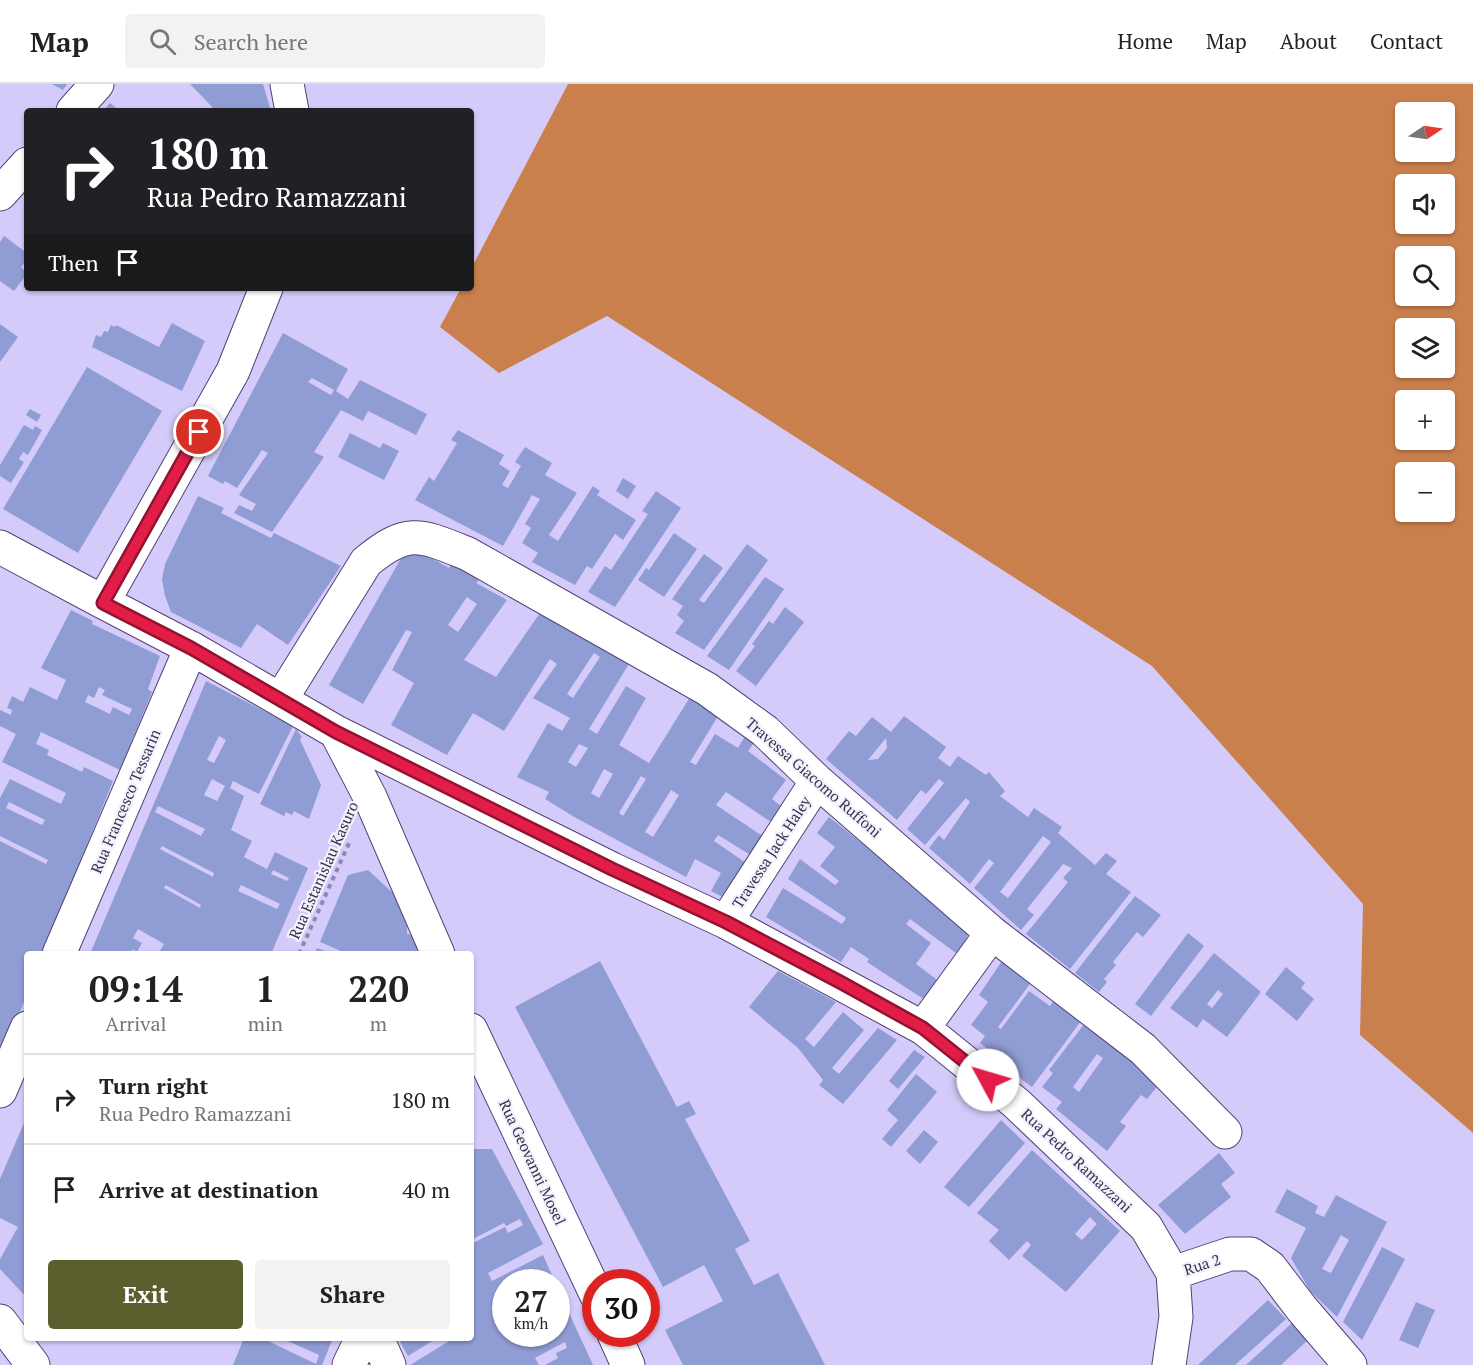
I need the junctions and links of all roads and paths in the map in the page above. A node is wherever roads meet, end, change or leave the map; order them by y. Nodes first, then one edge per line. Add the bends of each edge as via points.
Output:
1 (97, 84) edge
2 (287, 84) edge
3 (76, 108) edge
4 (291, 108) edge
5 (24, 167) edge
6 (0, 194) edge
7 (265, 291) edge
8 (0, 547) edge
9 (103, 603) junction
10 (191, 648) junction
11 (281, 699) junction
12 (336, 732) junction
13 (817, 781) junction
14 (370, 796) junction
15 (726, 922) junction
16 (992, 933) junction
17 (60, 951) edge
18 (300, 951) edge
19 (437, 951) edge
20 (923, 1028) junction
21 (24, 1035) edge
22 (474, 1036) edge
23 (485, 1060) junction
24 (474, 1084) edge
25 (0, 1091) edge
26 (1224, 1132) dead end
27 (584, 1269) edge
28 (1173, 1273) junction
29 (0, 1321) edge
30 (361, 1341) edge
31 (377, 1341) edge
32 (620, 1347) edge
33 (29, 1364) edge
34 (349, 1365) edge
35 (389, 1365) edge
36 (628, 1365) edge
37 (1169, 1365) edge
38 (1350, 1365) edge

1 - 3 street
2 - 4 street
5 - 6 street
7 - 9 street via 232,371
8 - 9 street, Rua Pedro Ramazzani
9 - 10 street, Rua Pedro Ramazzani
10 - 11 street, Rua Pedro Ramazzani
10 - 17 street, Rua Francesco Tessarin
11 - 12 street, Rua Pedro Ramazzani
11 - 13 street, Travessa Giacomo Ruffoni via 366,562 384,547 406,537 430,538 468,554 707,690 765,731
12 - 14 street
12 - 15 street, Rua Pedro Ramazzani
13 - 15 street, Travessa Jack Haley
13 - 16 street, Travessa Giacomo Ruffoni
14 - 18 path, Rua Estanislau Kasuro
14 - 19 street
15 - 20 street, Rua Pedro Ramazzani
16 - 20 street
16 - 26 street, Travessa Giacomo Ruffoni via 1143,1049
20 - 28 street, Rua Pedro Ramazzani via 1016,1103 1100,1180 1146,1227
21 - 25 street
22 - 23 street, Rua Geovanni Mosel
23 - 24 street
23 - 27 street, Rua Geovanni Mosel
28 - 37 street via 1176,1317
28 - 38 street, Rua 2 via 1230,1254 1251,1254 1270,1267
29 - 33 street
30 - 34 street
31 - 35 street
32 - 36 street

